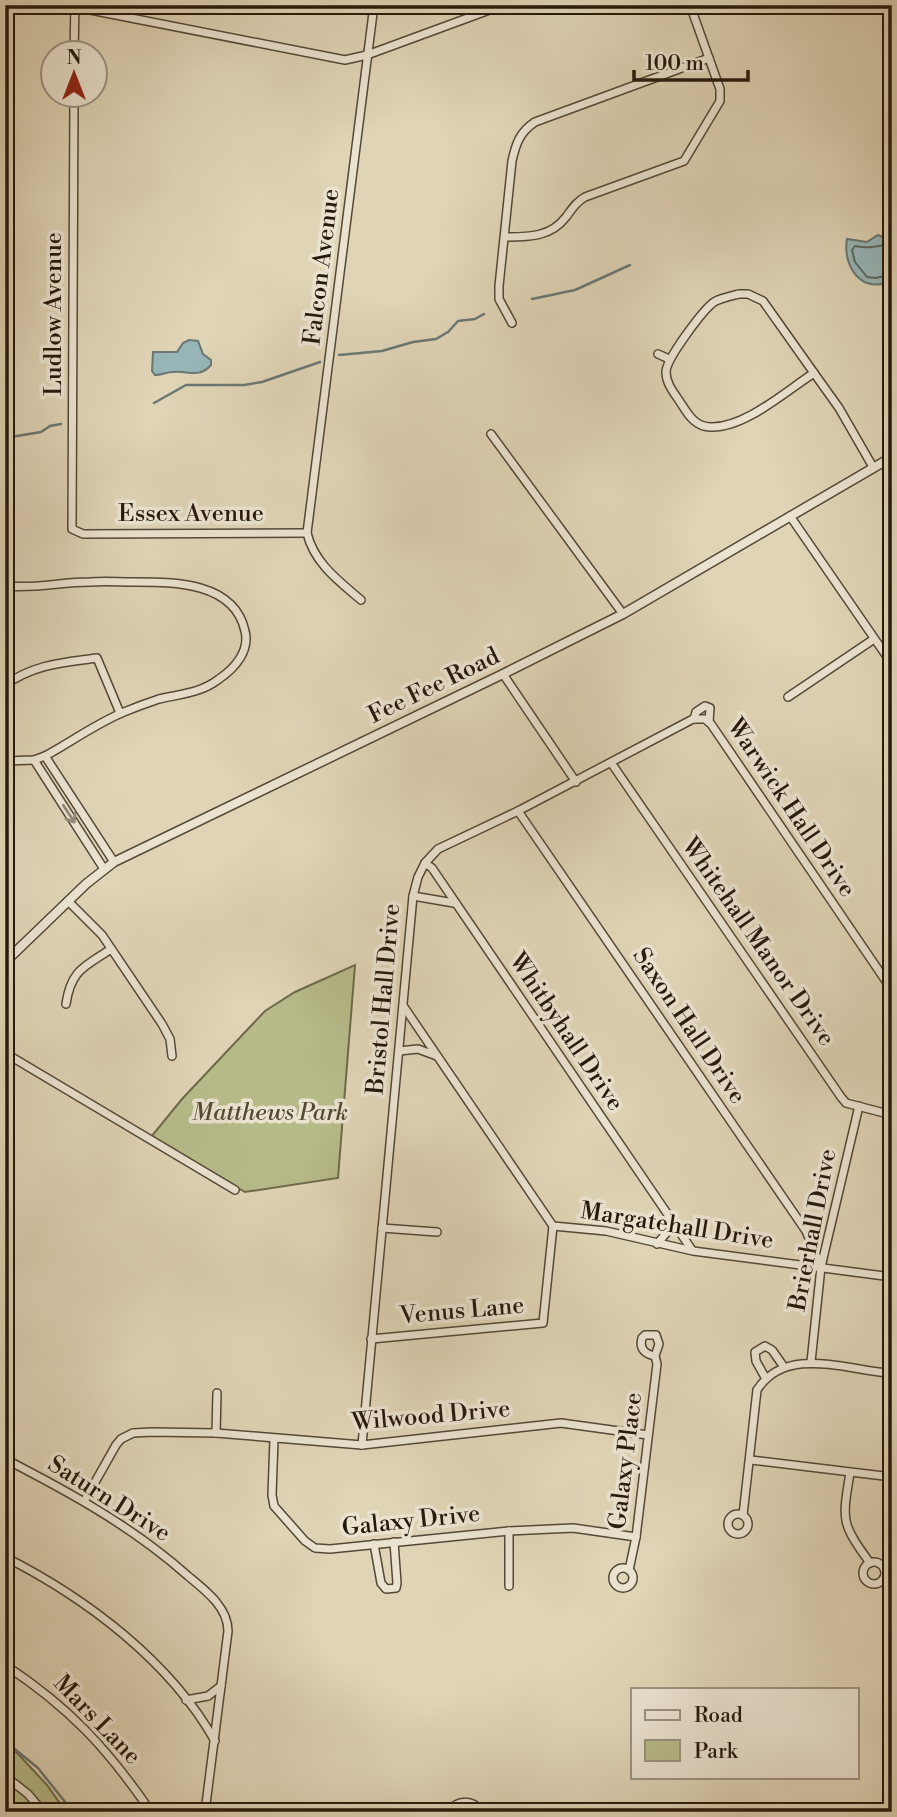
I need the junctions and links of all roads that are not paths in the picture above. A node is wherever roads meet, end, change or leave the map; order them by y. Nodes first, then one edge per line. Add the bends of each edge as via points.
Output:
1 (374, 5) edge
2 (503, 5) edge
3 (690, 5) edge
4 (75, 6) edge
5 (74, 38) edge
6 (367, 55) junction
7 (709, 58) junction
8 (74, 108) edge
9 (505, 237) junction
10 (512, 323) dead end
11 (658, 354) dead end
12 (669, 359) junction
13 (814, 373) junction
14 (491, 434) dead end
15 (892, 457) edge
16 (873, 467) junction
17 (790, 516) junction
18 (75, 533) joint
19 (307, 533) junction
20 (5, 586) edge
21 (361, 600) dead end
22 (623, 614) junction
23 (874, 639) junction
24 (892, 664) edge
25 (503, 674) junction
26 (5, 685) edge
27 (788, 697) dead end
28 (120, 713) junction
29 (694, 719) junction
30 (707, 721) junction
31 (45, 756) junction
32 (34, 760) junction
33 (5, 761) edge
34 (612, 764) junction
35 (576, 782) junction
36 (518, 811) junction
37 (114, 862) junction
38 (425, 863) junction
39 (104, 869) junction
40 (413, 896) junction
41 (68, 901) junction
42 (454, 903) junction
43 (111, 949) junction
44 (5, 962) edge
45 (892, 990) edge
46 (66, 1004) dead end
47 (403, 1007) junction
48 (399, 1051) junction
49 (5, 1053) edge
50 (172, 1056) dead end
51 (438, 1056) junction
52 (859, 1106) junction
53 (892, 1115) edge
54 (235, 1190) dead end
55 (674, 1224) junction
56 (553, 1226) junction
57 (382, 1228) junction
58 (437, 1232) dead end
59 (657, 1244) junction
60 (693, 1251) junction
61 (821, 1267) junction
62 (892, 1278) edge
63 (371, 1339) junction
64 (655, 1356) dead end
65 (811, 1362) junction
66 (784, 1367) junction
67 (891, 1374) edge
68 (766, 1379) junction
69 (217, 1393) dead end
70 (216, 1433) junction
71 (648, 1435) junction
72 (274, 1439) junction
73 (362, 1446) junction
74 (5, 1459) edge
75 (751, 1460) junction
76 (850, 1473) junction
77 (892, 1478) edge
78 (85, 1500) junction
79 (743, 1515) dead end
80 (509, 1531) junction
81 (636, 1537) junction
82 (394, 1542) junction
83 (374, 1544) junction
84 (5, 1558) edge
85 (870, 1563) dead end
86 (629, 1570) dead end
87 (509, 1586) dead end
88 (5, 1665) edge
89 (221, 1686) junction
90 (186, 1700) junction
91 (215, 1741) junction
92 (5, 1776) edge
93 (43, 1812) edge
94 (151, 1812) edge
95 (205, 1812) edge
96 (448, 1812) edge
97 (482, 1812) edge

1 - 6 street, Falcon Avenue
2 - 6 street
3 - 7 street
4 - 5 street
4 - 6 street via 345,60
6 - 19 street, Falcon Avenue
7 - 9 street via 535,122 523,131 512,161
7 - 9 street via 720,101 684,161 585,197 548,232
8 - 18 street, Ludlow Avenue
9 - 10 street via 499,299
11 - 12 street
12 - 13 street via 667,382 690,417 710,427 753,414
12 - 13 street via 712,303 748,294 763,302
13 - 16 street
14 - 22 street
15 - 16 street, Fee Fee Road
16 - 17 street, Fee Fee Road
17 - 22 street, Fee Fee Road
17 - 23 street
18 - 19 street, Essex Avenue
19 - 21 street via 324,566
20 - 28 street via 175,582 214,593 228,603 243,622 246,637 244,653 221,678 195,692
22 - 25 street, Fee Fee Road
23 - 24 street
23 - 27 street
25 - 35 street
25 - 37 street, Fee Fee Road
26 - 28 street via 41,666 97,658
28 - 31 street
29 - 30 street
29 - 30 street via 705,706 711,713
29 - 34 street
30 - 45 street, Warwick Hall Drive
31 - 32 street
31 - 37 street
32 - 33 street
32 -> 39 street
34 - 35 street
34 - 52 street, Whitehall Manor Drive via 841,1097
35 - 36 street
36 - 38 street via 438,849
36 - 61 street, Saxon Hall Drive via 799,1220
37 - 39 street, Fee Fee Road
38 - 40 street, Bristol Hall Drive
38 - 42 street, Whitbyhall Drive
39 - 41 street, Fee Fee Road
40 - 42 street
40 - 47 street, Bristol Hall Drive
41 - 43 street
41 - 44 street, Fee Fee Road
42 - 55 street, Whitbyhall Drive
43 - 46 street via 75,975
43 - 50 street via 167,1033
47 - 48 street, Bristol Hall Drive
47 - 51 street, Margatehall Drive
48 - 51 street via 418,1049
48 - 57 street, Bristol Hall Drive
49 - 54 street
51 - 56 street, Margatehall Drive
52 - 53 street, Whitehall Manor Drive
52 - 61 street, Brierhall Drive
55 - 59 street
55 - 60 street, Whitbyhall Drive
56 - 59 street, Margatehall Drive via 606,1231
56 - 63 street, Venus Lane via 543,1323
57 - 58 street
57 - 63 street, Bristol Hall Drive
59 - 60 street, Margatehall Drive
60 - 61 street, Margatehall Drive
61 - 62 street, Margatehall Drive
61 - 65 street, Brierhall Drive
63 - 73 street, Bristol Hall Drive
64 - 71 street, Galaxy Place
65 - 66 street
65 - 67 street
66 - 68 street
66 - 68 street via 772,1350 759,1348 756,1361
68 - 75 street via 757,1390
69 - 70 street
70 - 72 street, Wilwood Drive
70 - 78 street, Wilwood Drive via 139,1432 127,1436 116,1445
71 - 73 street, Wilwood Drive via 561,1423
71 - 81 street, Galaxy Place
72 - 73 street, Wilwood Drive
72 - 83 street, Galaxy Drive via 272,1495 281,1516 315,1548
74 - 78 street, Saturn Drive
75 - 76 street
75 - 79 street
76 - 77 street
76 - 85 street via 846,1523
78 - 89 street, Saturn Drive via 159,1550 223,1610 228,1631
80 - 81 street, Galaxy Drive via 572,1528
80 - 82 street, Galaxy Drive
80 - 87 street
81 - 86 street, Galaxy Place
82 - 83 street, Galaxy Drive
82 - 83 street via 397,1583 391,1589 381,1583
84 - 90 street via 72,1595 110,1623
88 - 94 street, Mars Lane via 52,1697 93,1736
89 - 90 street via 211,1695
89 - 91 street, Saturn Drive
90 - 91 street
91 - 95 street, Saturn Drive
92 - 93 street
96 - 97 street via 467,1802

